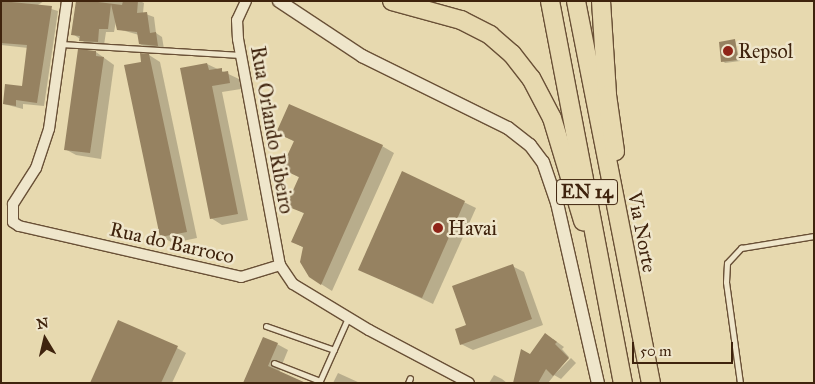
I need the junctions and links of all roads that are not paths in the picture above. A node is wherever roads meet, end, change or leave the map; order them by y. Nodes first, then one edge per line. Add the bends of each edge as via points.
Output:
1 (67, 1) edge
2 (246, 1) edge
3 (279, 1) edge
4 (392, 1) edge
5 (550, 1) edge
6 (576, 1) edge
7 (601, 1) edge
8 (61, 44) junction
9 (241, 55) junction
10 (814, 236) edge
11 (280, 265) junction
12 (605, 285) junction
13 (348, 318) junction
14 (266, 326) dead end
15 (642, 339) junction
16 (334, 350) junction
17 (274, 363) dead end
18 (320, 382) edge
19 (469, 383) edge
20 (598, 383) edge
21 (623, 383) edge
22 (651, 383) edge
23 (740, 383) edge

1 - 8 street
2 - 9 street, Rua Orlando Ribeiro via 237,20
3 - 20 street via 362,56 508,128 530,145 542,162 559,210
4 - 12 highway via 461,20 490,35 512,54 531,78 552,118
5 - 12 highway, EN 14
6 - 15 highway, Via Norte / EN 14
7 - 15 highway via 607,95
8 - 9 lane
8 - 11 street, Rua do Barroco via 49,129 36,168 13,204 13,222 241,277
9 - 11 street, Rua Orlando Ribeiro
10 - 23 lane via 741,248 727,263 726,282
11 - 13 street via 293,284
12 - 21 highway, EN 14
13 - 16 lane
13 - 19 street
14 - 16 lane
15 - 22 highway, Via Norte / EN 14
16 - 18 lane
17 - 18 lane

